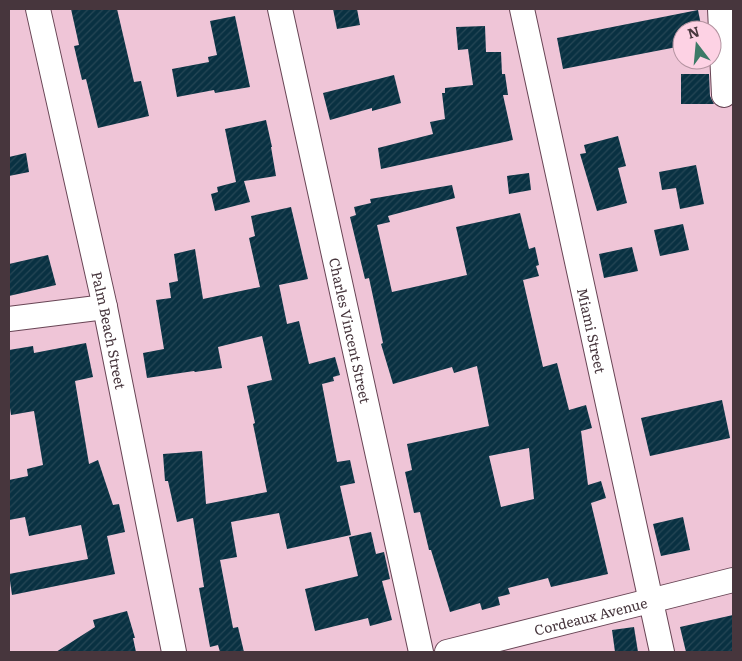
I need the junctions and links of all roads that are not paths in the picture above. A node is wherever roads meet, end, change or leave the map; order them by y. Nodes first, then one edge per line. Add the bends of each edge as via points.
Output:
1 (38, 9) edge
2 (280, 9) edge
3 (522, 9) edge
4 (720, 9) edge
5 (724, 95) dead end
6 (105, 307) junction
7 (9, 318) edge
8 (733, 580) edge
9 (651, 600) junction
10 (174, 652) edge
11 (421, 652) edge
12 (447, 652) edge
13 (662, 652) edge

1 - 6 street, Palm Beach Street
2 - 11 street, Charles Vincent Street
3 - 9 street, Miami Street
4 - 5 street
6 - 7 street
6 - 10 street, Palm Beach Street
8 - 9 street, Cordeaux Avenue
9 - 12 street, Cordeaux Avenue
9 - 13 street, Miami Street

